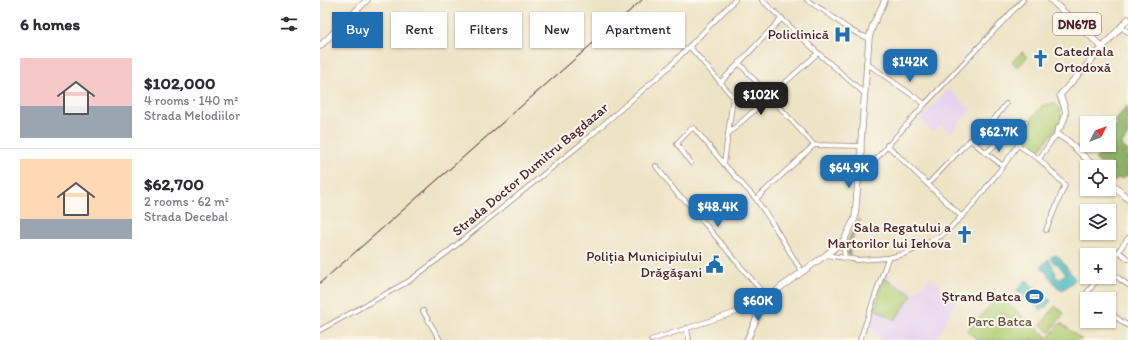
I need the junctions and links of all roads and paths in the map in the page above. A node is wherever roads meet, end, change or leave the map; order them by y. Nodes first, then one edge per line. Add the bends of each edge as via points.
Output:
1 (367, 0) edge
2 (735, 0) edge
3 (762, 0) edge
4 (807, 0) edge
5 (885, 0) edge
6 (1023, 0) edge
7 (1051, 0) edge
8 (782, 18) junction
9 (1128, 19) edge
10 (1121, 27) junction
11 (1128, 32) edge
12 (869, 38) junction
13 (320, 46) edge
14 (689, 46) junction
15 (1102, 47) junction
16 (818, 53) junction
17 (740, 63) junction
18 (866, 63) junction
19 (721, 82) junction
20 (864, 93) junction
21 (770, 96) junction
22 (925, 104) junction
23 (1006, 104) dead end
24 (1026, 122) dead end
25 (987, 128) junction
26 (1061, 133) junction
27 (728, 134) junction
28 (970, 140) junction
29 (814, 145) junction
30 (887, 145) junction
31 (1018, 145) junction
32 (861, 146) junction
33 (986, 153) junction
34 (1039, 159) junction
35 (1088, 160) edge
36 (692, 163) dead end
37 (724, 164) junction
38 (656, 166) dead end
39 (1003, 166) junction
40 (868, 168) junction
41 (861, 172) junction
42 (928, 184) junction
43 (1116, 188) edge
44 (756, 199) junction
45 (1128, 199) edge
46 (962, 217) junction
47 (1046, 230) dead end
48 (1128, 238) edge
49 (840, 245) junction
50 (1118, 251) junction
51 (1116, 254) edge
52 (826, 255) junction
53 (845, 258) junction
54 (888, 258) junction
55 (1128, 258) edge
56 (802, 272) junction
57 (1116, 276) edge
58 (1094, 284) edge
59 (1128, 285) edge
60 (1088, 292) edge
61 (767, 300) junction
62 (756, 310) junction
63 (423, 311) dead end
64 (1116, 317) edge
65 (1128, 326) edge
66 (687, 328) junction
67 (320, 330) edge
68 (440, 340) edge
69 (651, 340) edge
70 (689, 340) edge
71 (747, 340) edge
72 (860, 340) edge

1 - 13 main road
2 - 14 street, Strada Doctor Dumitru Bagdazar
3 - 8 street
4 - 12 street via 842,25 860,36
5 - 12 main road
6 - 22 street
7 - 15 main road, DN67B
8 - 16 street
8 - 17 street
9 - 10 main road
10 - 11 street
10 - 15 main road
12 - 18 main road
14 - 19 street
14 - 67 street, Strada Doctor Dumitru Bagdazar via 668,68 581,144 449,251 409,281
15 - 26 main road, DN67B via 1060,94 1066,112
16 - 20 street
16 - 21 street
17 - 19 street
17 - 21 street
18 - 20 main road
18 - 22 street
19 - 27 street via 733,97
20 - 32 main road
21 - 27 street
21 - 29 street
22 - 30 street
23 - 25 street
24 - 31 street via 1020,129
25 - 28 street
25 - 33 street via 995,126 998,142
26 - 34 street via 1052,140
26 - 35 main road
27 - 37 street
28 - 33 street
28 - 42 street
29 - 32 street
29 - 44 street
30 - 40 street
30 - 42 street
31 - 34 street
31 - 39 street
32 - 41 main road
33 - 39 street
34 - 47 street via 1064,185
36 - 37 street via 677,144 694,128
37 - 44 street
38 - 61 street
39 - 46 street
40 - 41 main road via 864,166
40 - 41 main road via 868,174
41 - 49 main road via 855,218 849,233
42 - 46 street
43 - 45 main road
44 - 56 street
46 - 54 street via 936,239 904,254
48 - 50 street
49 - 52 main road
49 - 53 street
50 - 51 street
50 - 55 street
52 - 53 street
52 - 56 main road
53 - 54 street
54 - 72 street
56 - 61 main road
57 - 59 street
58 - 60 street
61 - 62 main road
62 - 66 street via 744,309
62 - 71 main road
63 - 68 street
64 - 65 street
66 - 69 street
66 - 70 street

